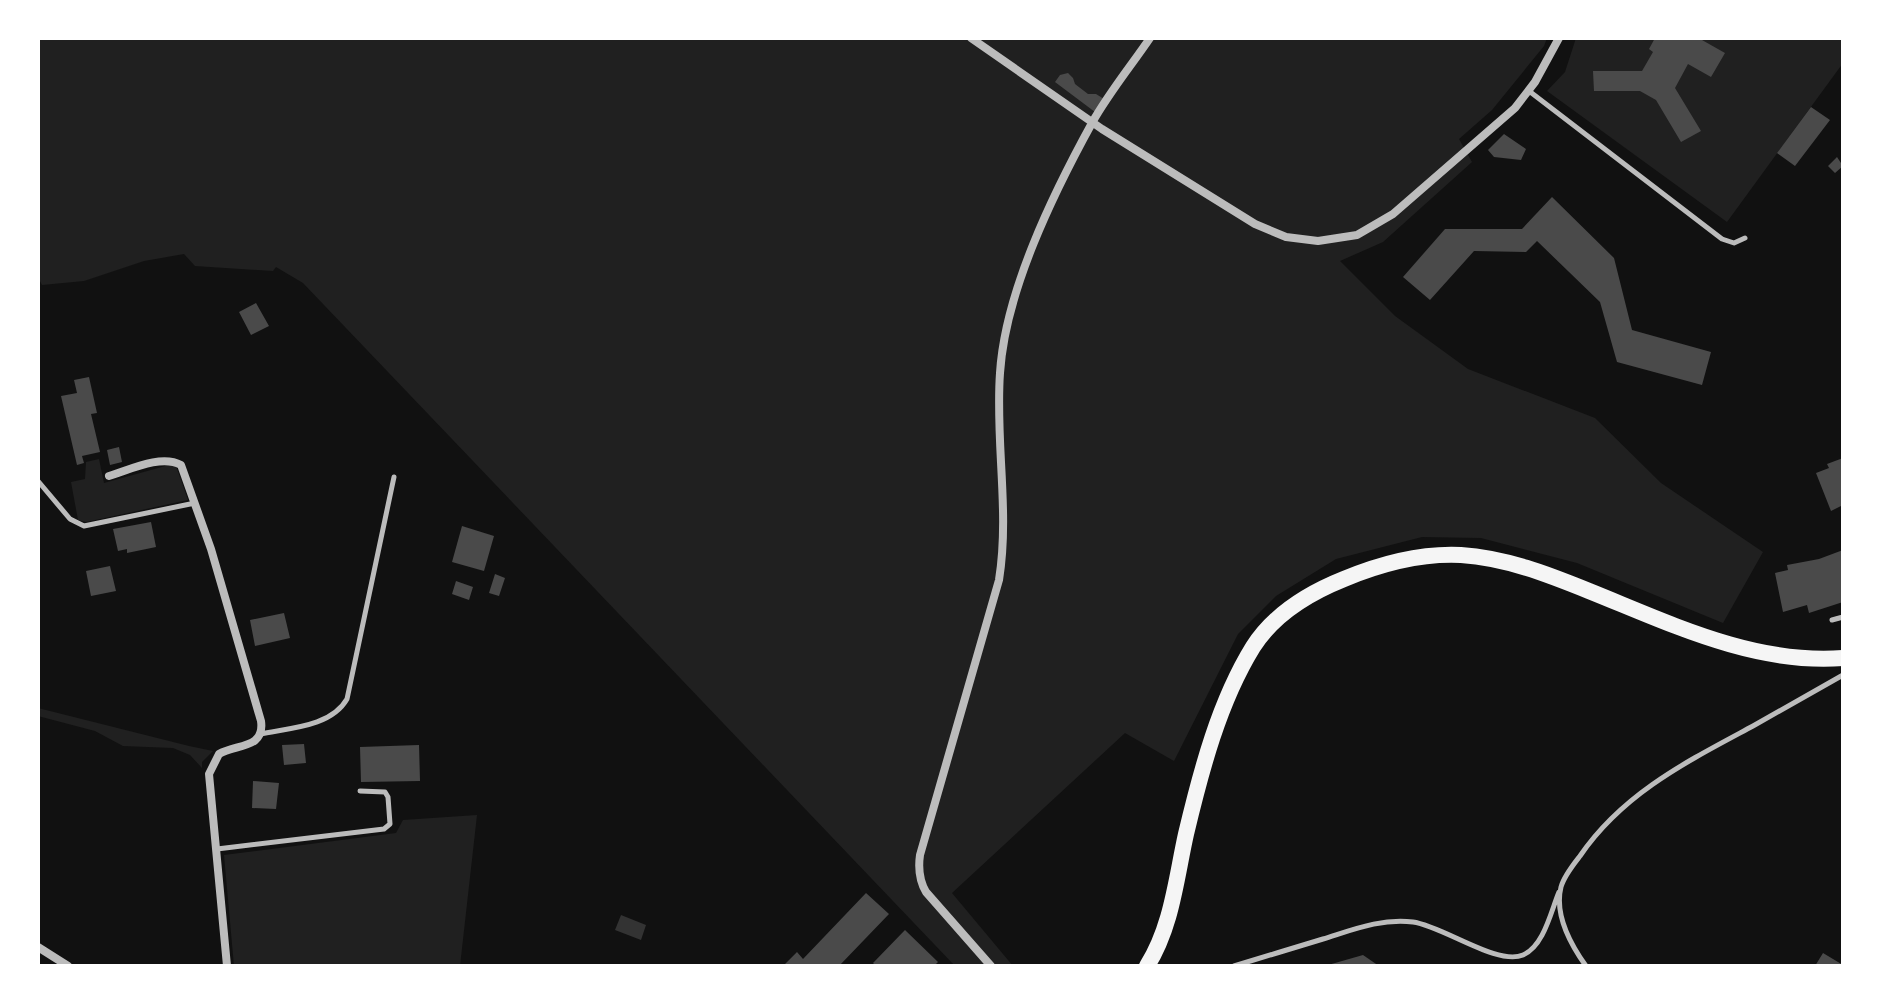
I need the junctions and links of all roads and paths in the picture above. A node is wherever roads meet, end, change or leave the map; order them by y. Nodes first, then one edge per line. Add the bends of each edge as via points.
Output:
1 (971, 38) edge
2 (1150, 38) edge
3 (1559, 38) edge
4 (1529, 91) junction
5 (1092, 123) junction
6 (1745, 238) dead end
7 (109, 476) dead end
8 (394, 477) dead end
9 (38, 481) edge
10 (196, 503) junction
11 (1843, 617) edge
12 (1832, 620) dead end
13 (1843, 658) edge
14 (1843, 675) edge
15 (260, 734) junction
16 (360, 791) dead end
17 (215, 850) junction
18 (1561, 888) junction
19 (38, 947) edge
20 (68, 966) edge
21 (227, 966) edge
22 (991, 966) edge
23 (1147, 966) edge
24 (1234, 966) edge
25 (1586, 966) edge

1 - 5 street
2 - 5 street
3 - 4 street
4 - 5 street via 1388,218 1335,240 1302,240 1265,229
4 - 6 lane via 1722,239 1734,243
5 - 22 street via 1033,246 1008,324 999,380 999,580 919,860 926,892
7 - 10 street via 159,461 177,462
8 - 15 lane via 347,699 327,719
9 - 10 lane via 70,519 84,526
10 - 15 street via 261,721
11 - 12 lane
13 - 23 main road via 1789,657 1734,645 1495,559 1417,558 1339,581 1280,616 1246,659 1209,750 1169,915
14 - 18 lane via 1690,759 1636,795 1597,832
15 - 17 street via 248,745 225,751 212,766
16 - 17 lane via 385,792 390,824 384,829
17 - 21 street
18 - 24 lane via 1538,943 1517,957 1421,924 1397,921
18 - 25 lane via 1566,932
19 - 20 street

